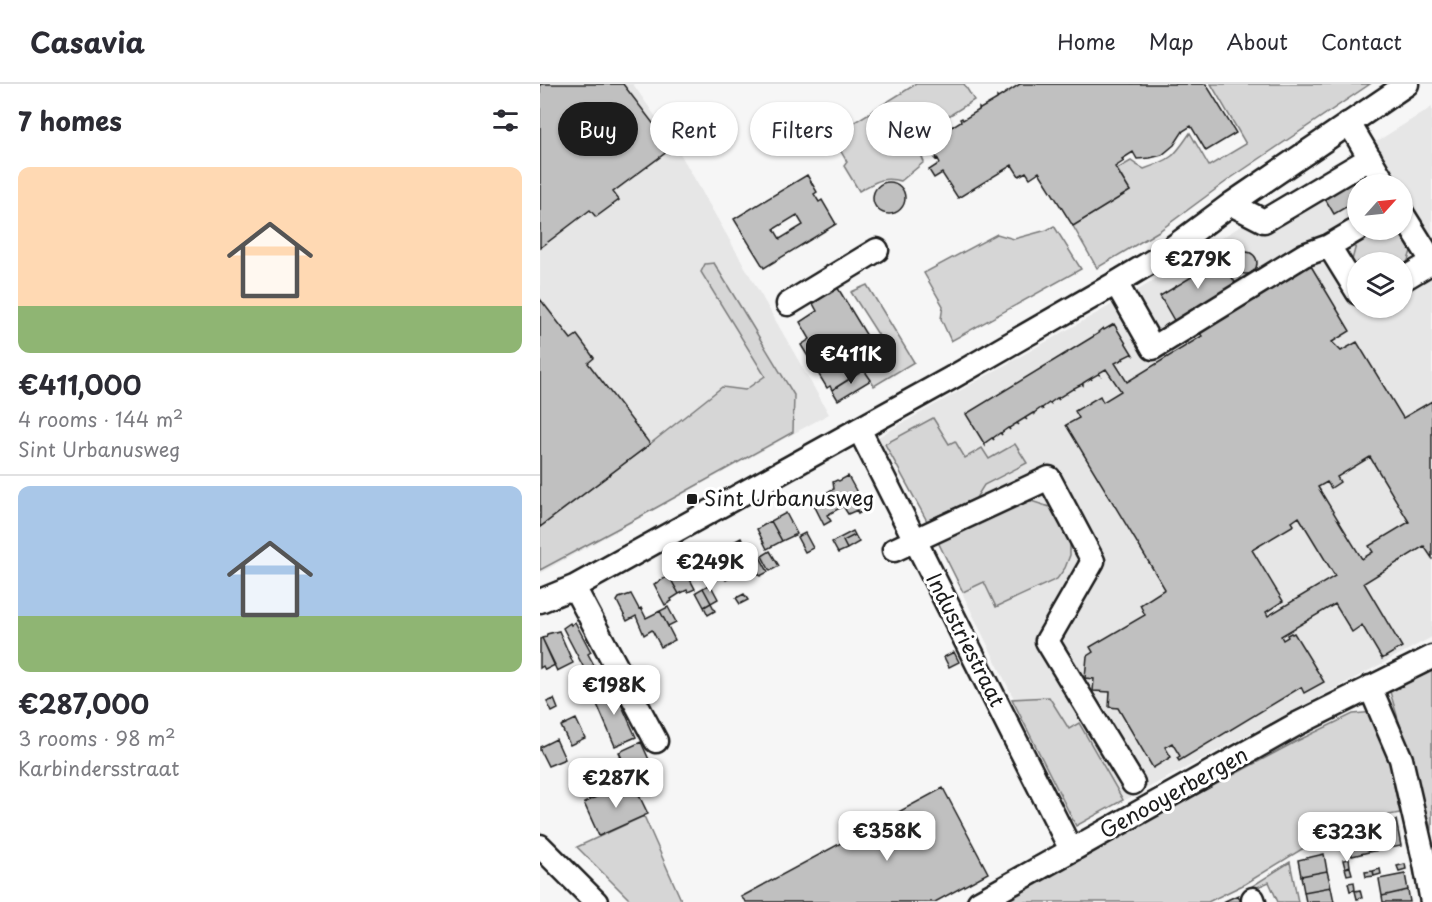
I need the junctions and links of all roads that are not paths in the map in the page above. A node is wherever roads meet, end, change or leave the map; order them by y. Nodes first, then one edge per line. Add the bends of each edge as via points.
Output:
1 (1407, 84) edge
2 (1349, 123) junction
3 (1370, 158) junction
4 (1380, 174) edge
5 (1231, 204) junction
6 (1413, 231) edge
7 (1347, 235) edge
8 (1329, 246) junction
9 (876, 250) dead end
10 (1432, 261) edge
11 (1413, 273) edge
12 (1347, 276) edge
13 (1116, 283) junction
14 (788, 304) dead end
15 (859, 429) junction
16 (915, 540) junction
17 (894, 550) dead end
18 (574, 587) junction
19 (540, 601) edge
20 (1432, 657) edge
21 (1370, 687) junction
22 (656, 741) dead end
23 (1133, 783) dead end
24 (540, 846) edge
25 (1071, 850) junction
26 (1429, 863) edge
27 (597, 902) edge
28 (979, 902) edge
29 (1432, 902) edge

1 - 2 street
2 - 3 street
2 - 5 street
3 - 4 street
3 - 5 street via 1264,220
5 - 13 street via 1161,256
6 - 10 street
7 - 8 street
8 - 12 street
8 - 13 street via 1304,255 1153,348
9 - 14 street
10 - 11 street
13 - 15 street
15 - 16 street, Industriestraat
15 - 18 street
16 - 17 street
16 - 23 street via 1049,478 1093,561 1047,641
16 - 25 street, Industriestraat
18 - 19 street
18 - 22 street
20 - 21 street, Genooyerbergen
21 - 25 street, Genooyerbergen
21 - 26 street via 1401,759
24 - 27 street
25 - 28 street, Genooyerbergen
26 - 29 street

